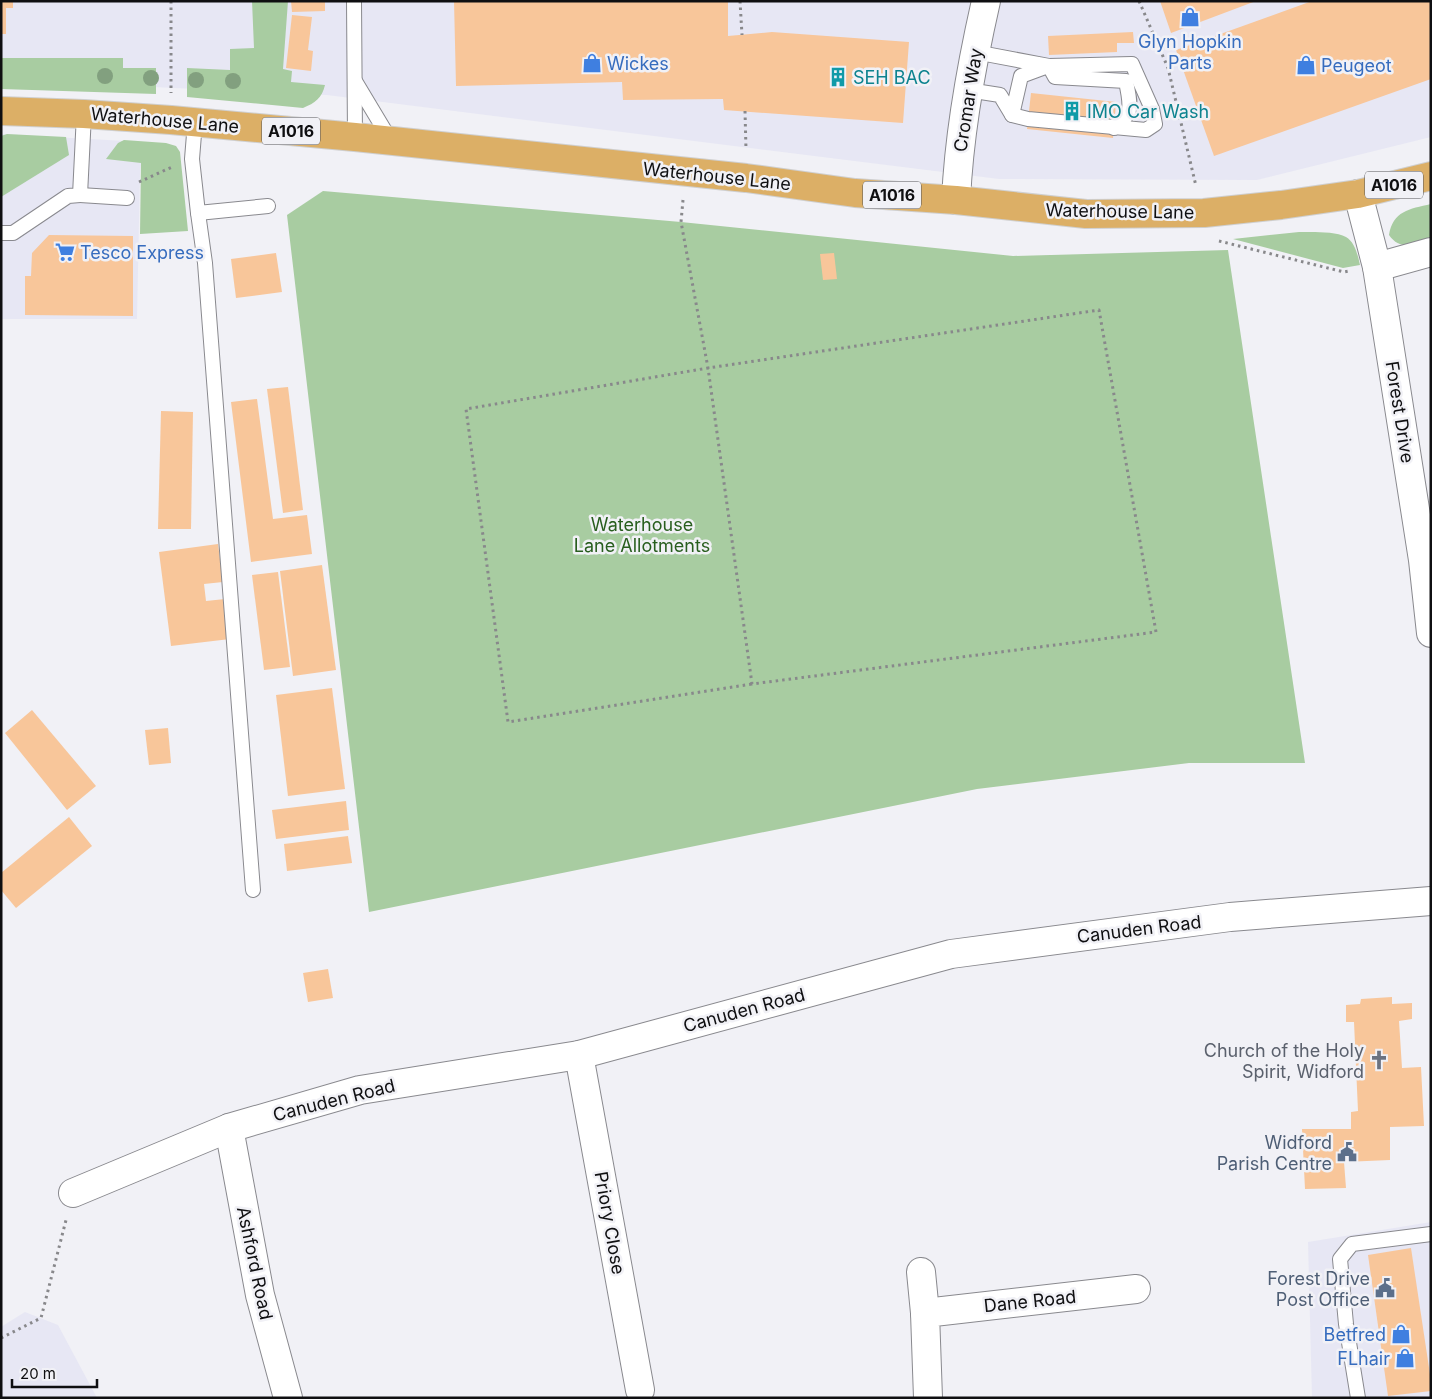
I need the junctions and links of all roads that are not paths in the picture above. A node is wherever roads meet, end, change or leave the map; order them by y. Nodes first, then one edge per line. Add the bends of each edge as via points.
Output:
1 (354, 1) edge
2 (986, 1) edge
3 (974, 52) junction
4 (1049, 66) junction
5 (354, 80) junction
6 (968, 90) junction
7 (1, 111) edge
8 (84, 114) junction
9 (1012, 115) junction
10 (183, 121) junction
11 (1114, 128) junction
12 (355, 137) junction
13 (391, 141) junction
14 (1431, 176) edge
15 (1358, 194) junction
16 (80, 195) junction
17 (127, 198) road end
18 (956, 200) junction
19 (268, 206) dead end
20 (198, 213) junction
21 (1, 233) edge
22 (1431, 252) edge
23 (1377, 267) junction
24 (1427, 560) edge
25 (1431, 633) edge
26 (253, 890) dead end
27 (1431, 901) edge
28 (579, 1055) junction
29 (229, 1128) junction
30 (73, 1193) road end
31 (1431, 1234) edge
32 (921, 1272) dead end
33 (1136, 1289) dead end
34 (925, 1313) junction
35 (640, 1390) dead end
36 (288, 1398) edge
37 (928, 1398) edge
38 (1358, 1398) edge

1 - 5 lane
2 - 3 street, Cromar Way
3 - 4 lane
3 - 6 street, Cromar Way
4 - 9 lane via 1021,76
4 - 11 lane via 1055,77 1126,81 1130,106 1126,120
4 - 11 lane via 1132,64 1152,109 1155,124 1146,130
5 - 12 lane
5 - 13 lane
6 - 9 lane via 1000,95
6 - 18 street, Cromar Way via 958,156
7 - 8 main road, Waterhouse Lane / A1016
8 - 10 main road, Waterhouse Lane / A1016
8 - 16 lane
9 - 11 lane
10 - 12 main road, Waterhouse Lane / A1016
10 - 20 lane via 192,159
12 - 13 main road, Waterhouse Lane / A1016
13 - 18 main road, Waterhouse Lane / A1016 via 861,193
14 - 15 main road, Waterhouse Lane / A1016
15 - 18 main road, Waterhouse Lane / A1016 via 1204,213 1086,214
15 - 23 street, Forest Drive
16 - 17 lane
16 - 21 lane via 68,196 13,233
19 - 20 lane
20 - 26 lane via 205,263
22 - 23 street
23 - 24 street, Forest Drive
24 - 25 street, Forest Drive
27 - 28 street, Canuden Road via 1230,917 951,954
28 - 29 street, Canuden Road via 360,1090
28 - 35 street, Priory Close
29 - 30 street, Canuden Road
29 - 36 street, Ashford Road via 260,1295
31 - 38 lane via 1352,1244 1340,1258
32 - 34 street
33 - 34 street, Dane Road
34 - 37 street

